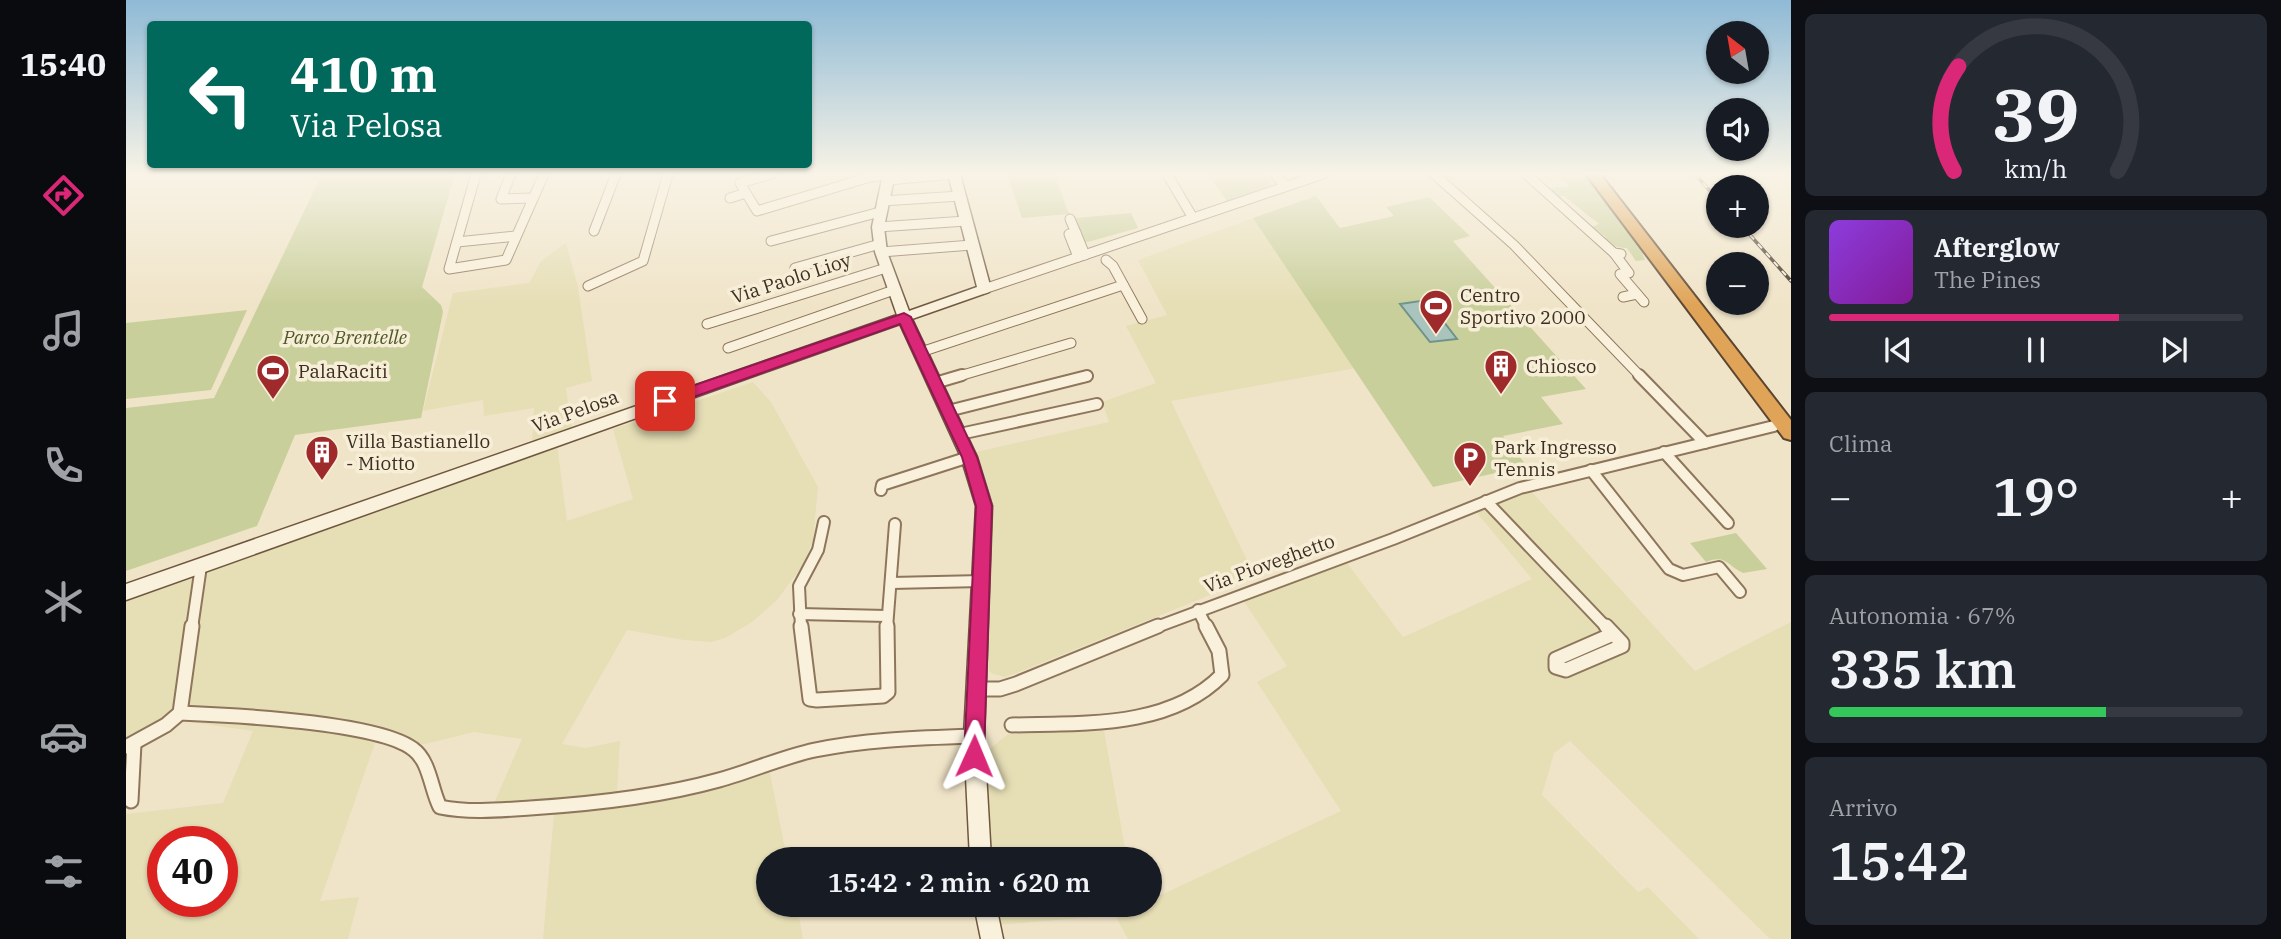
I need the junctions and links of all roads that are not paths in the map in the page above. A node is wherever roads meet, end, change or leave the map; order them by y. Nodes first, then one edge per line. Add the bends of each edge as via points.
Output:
1 (464, 218) edge
2 (524, 218) edge
3 (599, 218) edge
4 (656, 218) edge
5 (846, 218) edge
6 (879, 218) edge
7 (965, 218) edge
8 (1193, 218) edge
9 (1484, 218) edge
10 (1576, 218) edge
11 (1626, 218) edge
12 (1636, 218) edge
13 (1070, 219) dead end
14 (966, 221) junction
15 (878, 227) junction
16 (594, 231) dead end
17 (516, 236) junction
18 (771, 241) dead end
19 (457, 242) junction
20 (972, 245) junction
21 (881, 248) junction
22 (1082, 256) junction
23 (1106, 260) dead end
24 (795, 268) dead end
25 (886, 268) junction
26 (1123, 285) junction
27 (588, 286) dead end
28 (984, 289) junction
29 (894, 290) junction
30 (1623, 297) dead end
31 (904, 317) junction
32 (1142, 320) dead end
33 (706, 324) dead end
34 (1071, 343) dead end
35 (728, 348) dead end
36 (921, 352) junction
37 (1087, 376) dead end
38 (935, 383) junction
39 (1097, 404) dead end
40 (948, 411) junction
41 (1791, 417) edge
42 (1774, 426) dead end
43 (1791, 433) edge
44 (960, 434) junction
45 (1705, 443) junction
46 (1664, 452) junction
47 (970, 457) junction
48 (1591, 470) junction
49 (881, 490) dead end
50 (1486, 501) junction
51 (824, 522) dead end
52 (1728, 523) dead end
53 (895, 524) dead end
54 (201, 566) junction
55 (982, 581) junction
56 (891, 583) junction
57 (126, 592) edge
58 (1740, 592) dead end
59 (1198, 610) junction
60 (799, 614) junction
61 (887, 616) junction
62 (1613, 634) junction
63 (976, 690) junction
64 (180, 713) junction
65 (1012, 725) dead end
66 (974, 736) junction
67 (130, 746) edge
68 (131, 801) dead end
69 (980, 847) edge
70 (987, 917) edge
71 (992, 939) edge

1 - 19 street
2 - 17 street
3 - 16 street
4 - 27 street via 643,261
5 - 18 street
6 - 15 street
7 - 14 street
8 - 22 street, Via Pelosa
9 - 45 street
10 - 30 street via 1618,254 1629,273 1620,274 1641,298
11 - 43 highway
12 - 41 highway
13 - 22 street via 1076,233 1069,234
14 - 15 street
14 - 20 street
15 - 21 street
17 - 19 street
17 - 19 street via 506,260 449,269
20 - 21 street
20 - 28 street
21 - 24 street
21 - 25 street
22 - 28 street, Via Pelosa
23 - 26 street
25 - 29 street
25 - 33 street, Via Paolo Lioy
26 - 32 street
26 - 36 street
28 - 31 street, Via Pelosa
29 - 31 street
29 - 35 street
31 - 36 street
31 - 54 street, Via Pelosa
34 - 38 street
36 - 38 street
37 - 40 street
38 - 40 street
39 - 44 street
40 - 44 street
42 - 45 street, Via Pioveghetto
44 - 47 street
45 - 46 street, Via Pioveghetto
46 - 48 street, Via Pioveghetto
46 - 52 street
47 - 49 street via 882,485
47 - 55 street via 984,506
48 - 50 street, Via Pioveghetto
48 - 58 street via 1669,569 1683,575 1719,567
50 - 59 street, Via Pioveghetto
50 - 62 street
51 - 60 street via 818,550 799,586
53 - 56 street
54 - 57 street, Via Pelosa
54 - 64 street
55 - 56 street
55 - 63 street
56 - 61 street
59 - 63 street via 1016,684
59 - 65 street, Via Pioveghetto via 1219,651 1222,675 1199,697 1134,718
60 - 61 street
60 - 61 street via 810,699 883,696 888,692
62 - 62 street via 1556,659 1554,663 1562,671 1622,646
63 - 66 street
64 - 66 street via 389,736 421,755 440,807 454,810 617,797 707,783 819,749
64 - 67 street
66 - 69 street
67 - 68 street
70 - 71 street

